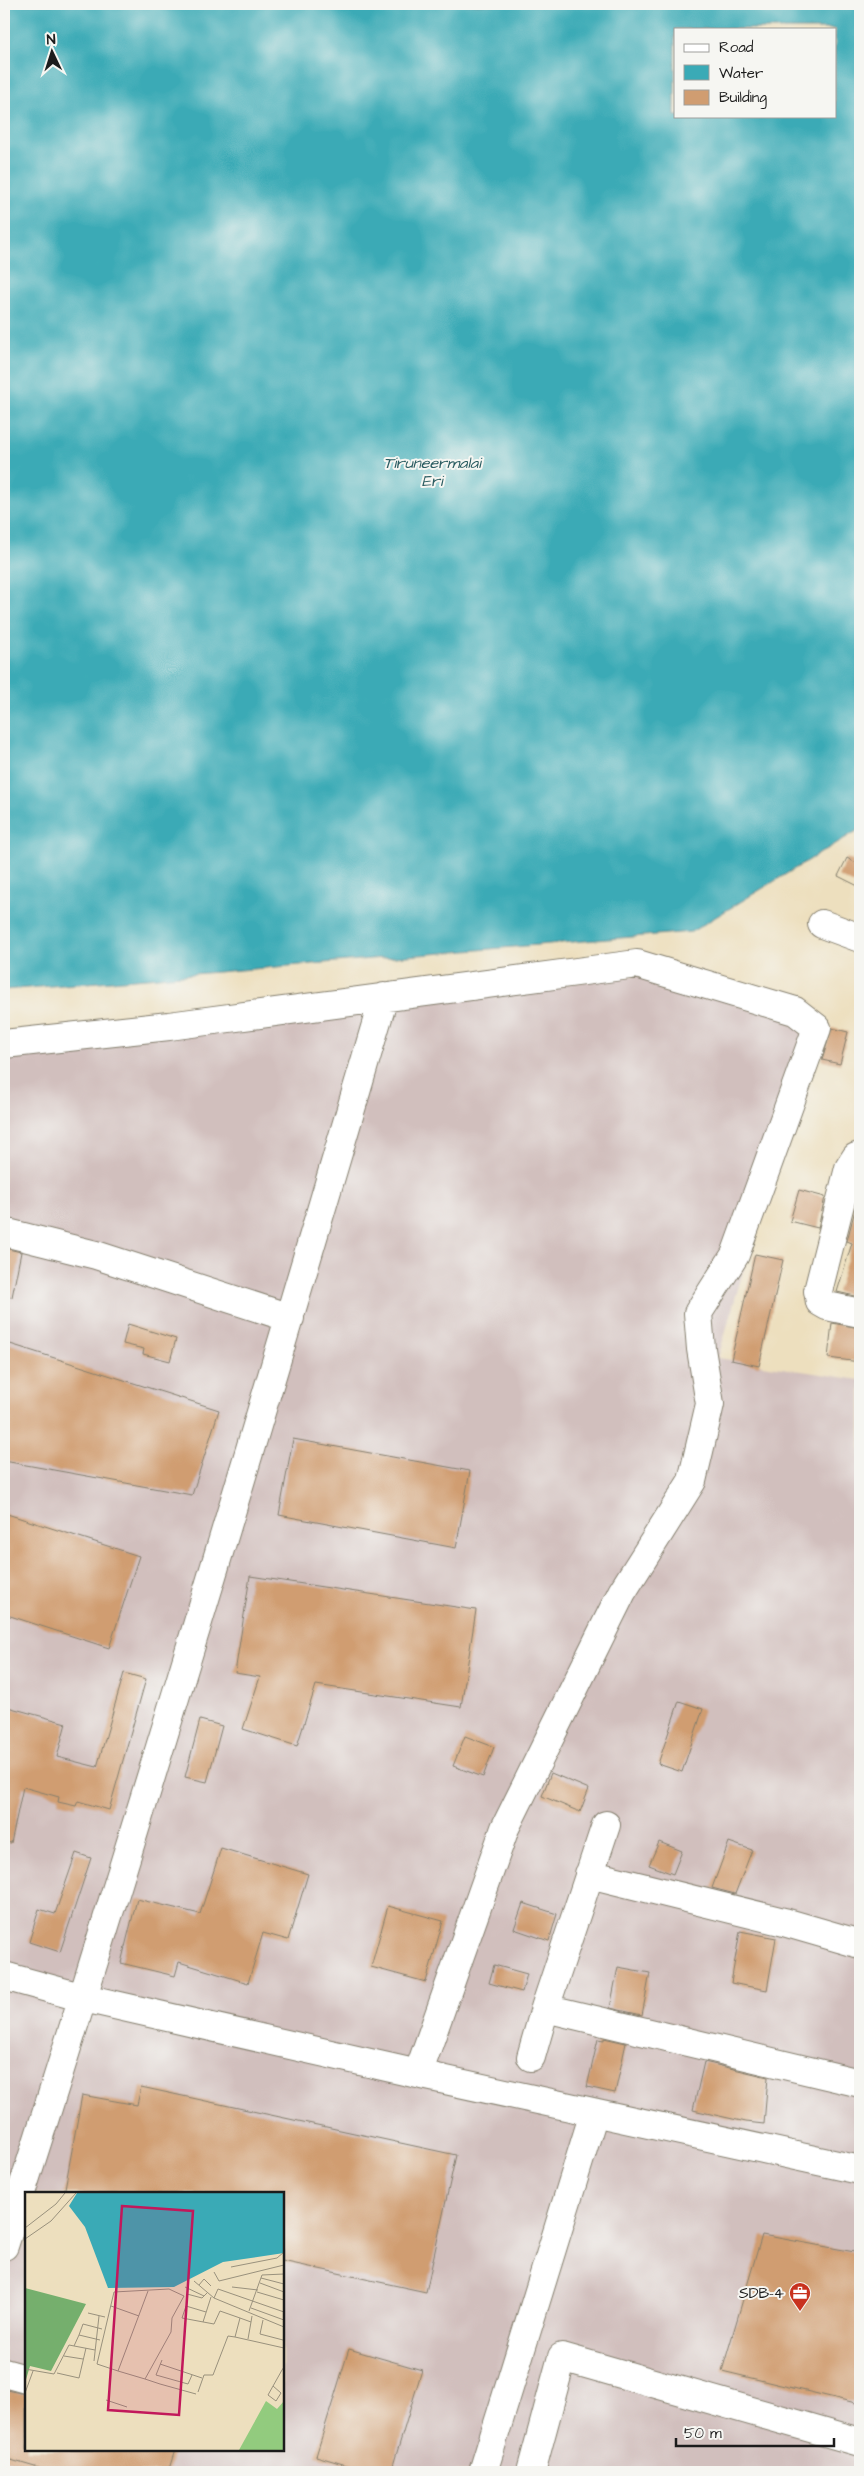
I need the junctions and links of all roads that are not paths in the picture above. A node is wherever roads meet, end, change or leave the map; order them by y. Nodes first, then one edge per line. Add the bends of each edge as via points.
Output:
1 (822, 924) dead end
2 (860, 938) edge
3 (384, 997) junction
4 (4, 1044) edge
5 (860, 1156) edge
6 (4, 1232) edge
7 (860, 1313) edge
8 (290, 1318) junction
9 (606, 1825) dead end
10 (589, 1874) junction
11 (860, 1944) edge
12 (4, 1976) edge
13 (84, 1998) junction
14 (545, 2008) junction
15 (531, 2057) dead end
16 (418, 2074) junction
17 (860, 2083) edge
18 (594, 2113) junction
19 (860, 2170) edge
20 (4, 2246) edge
21 (4, 2373) edge
22 (25, 2379) edge
23 (860, 2442) edge
24 (483, 2472) edge
25 (530, 2472) edge

1 - 2 street
3 - 4 street
3 - 8 street
3 - 16 street via 636,964 795,1011 817,1028 735,1255 698,1313 710,1404 692,1481 622,1592 504,1828
5 - 7 street via 849,1168 818,1291 820,1302
6 - 8 street via 96,1255
8 - 13 street
9 - 10 street
10 - 11 street
10 - 14 street
12 - 13 street
13 - 16 street
13 - 20 street
14 - 15 street
14 - 17 street
16 - 18 street
18 - 19 street
18 - 24 street
21 - 22 street
23 - 25 street via 562,2357

